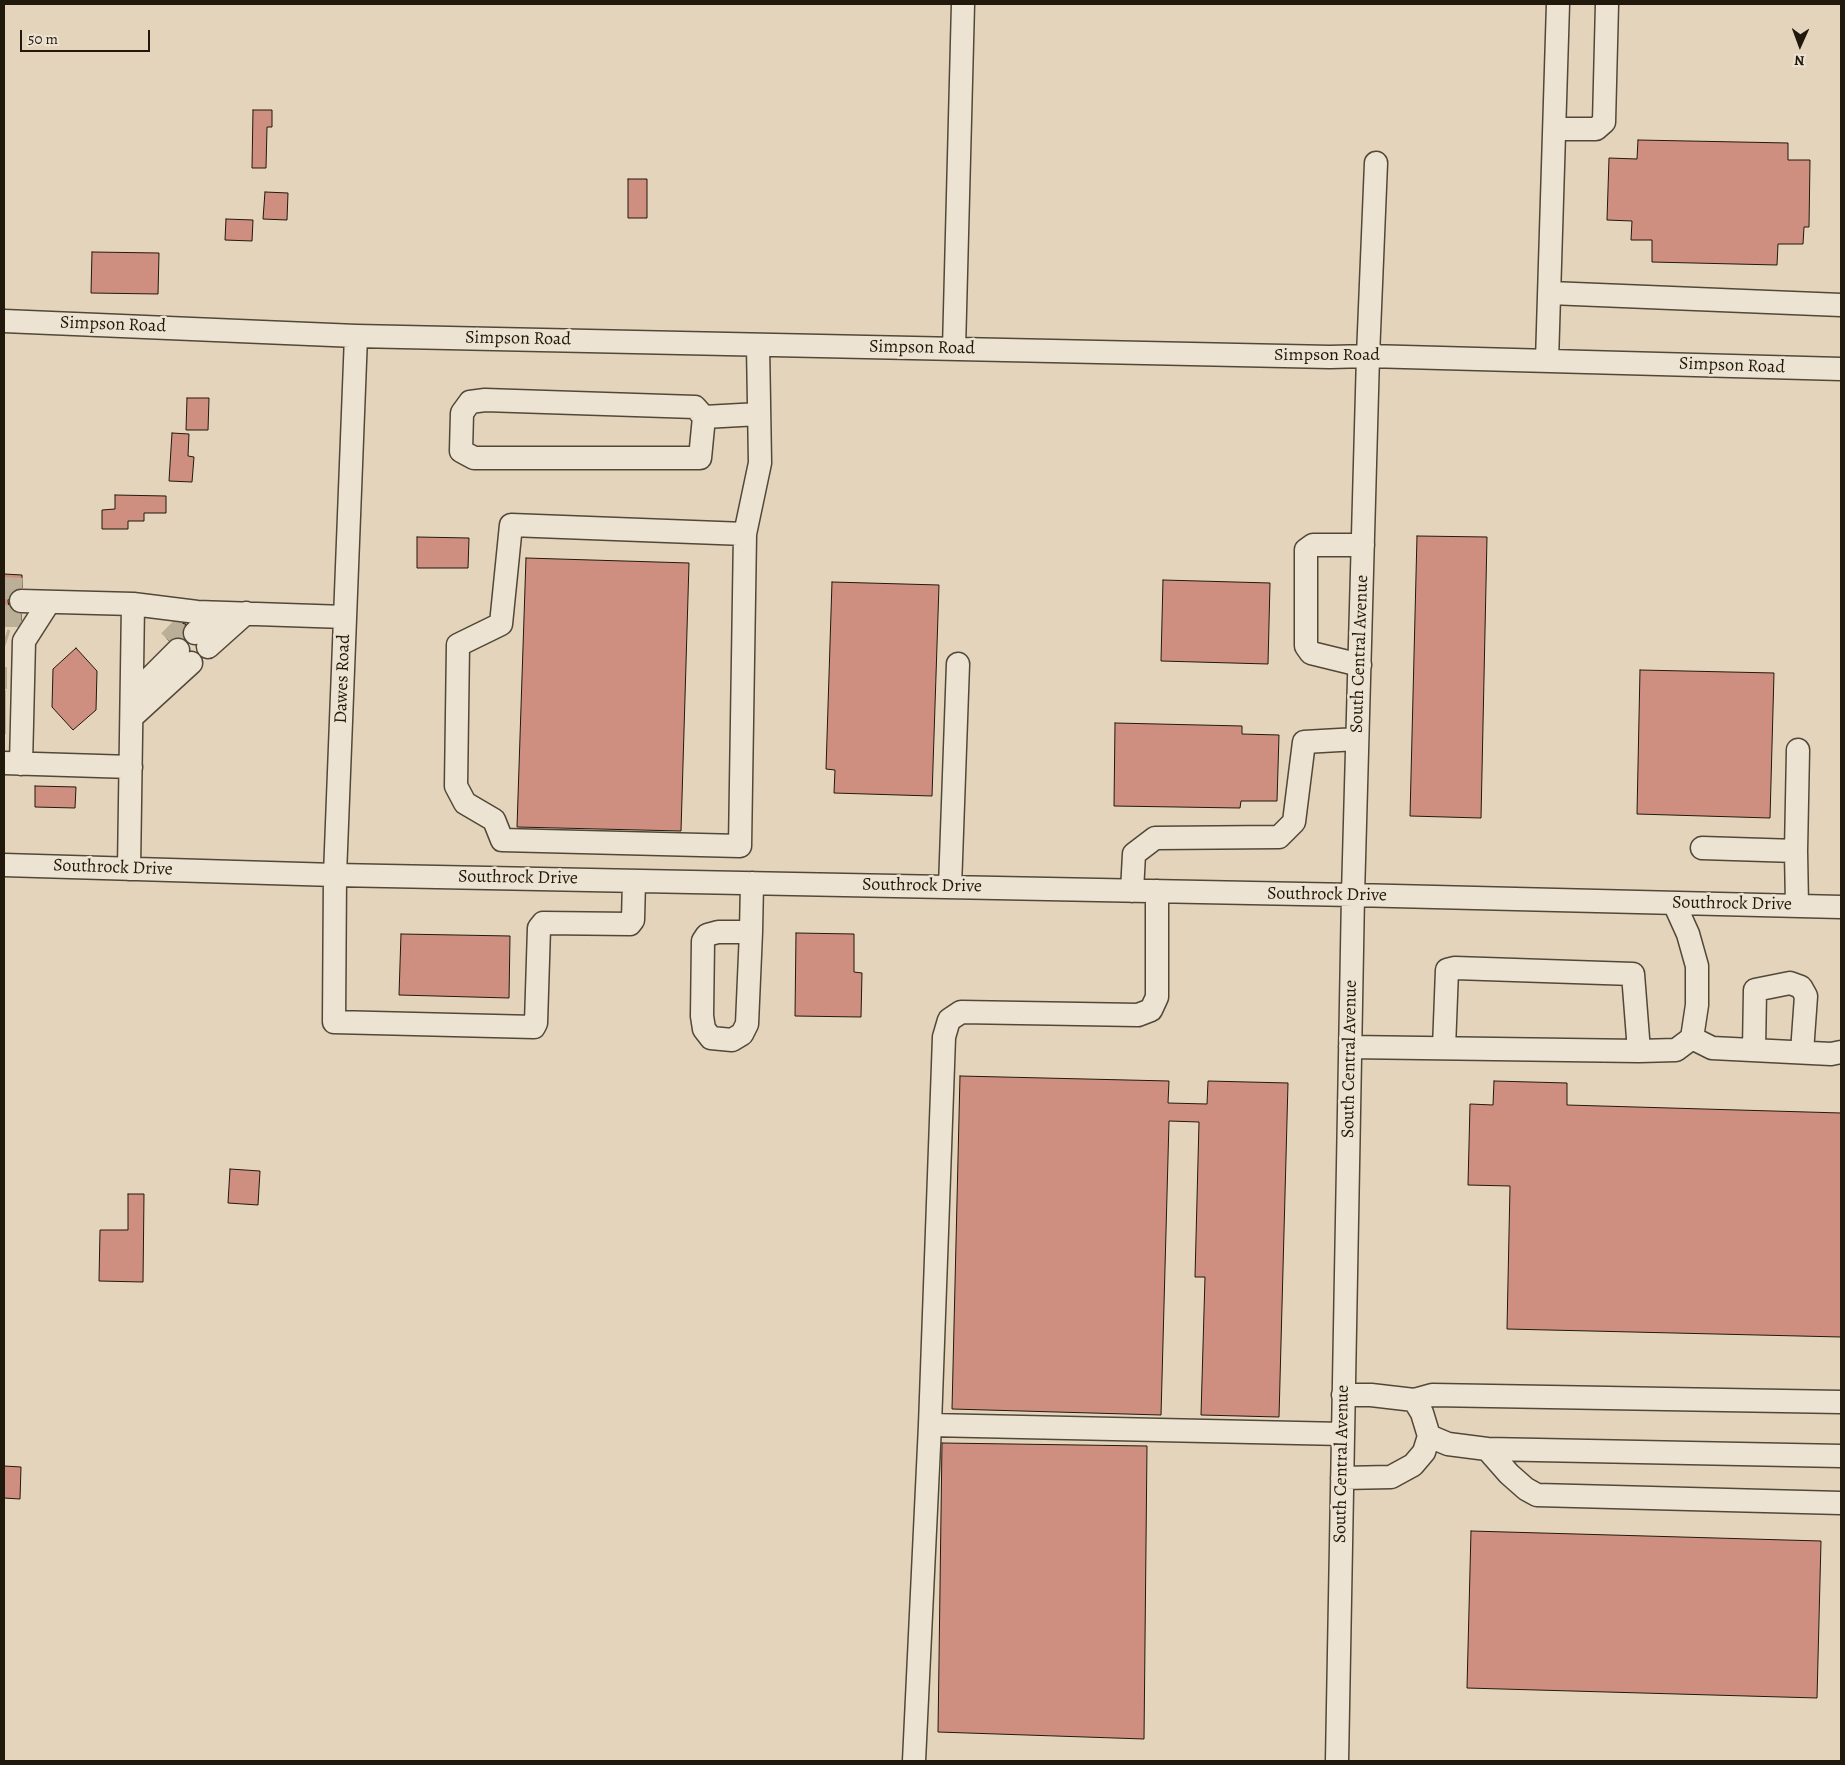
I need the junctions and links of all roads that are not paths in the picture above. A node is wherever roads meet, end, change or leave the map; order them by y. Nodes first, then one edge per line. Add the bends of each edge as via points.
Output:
1 (963, 4) edge
2 (1558, 4) edge
3 (1607, 4) edge
4 (1555, 129) junction
5 (1376, 163) dead end
6 (1550, 293) junction
7 (1841, 305) edge
8 (4, 321) edge
9 (356, 336) junction
10 (758, 345) junction
11 (954, 349) junction
12 (1368, 356) junction
13 (1548, 361) junction
14 (1841, 369) edge
15 (759, 414) junction
16 (704, 417) junction
17 (745, 534) junction
18 (1363, 545) junction
19 (21, 602) tunnel mouth
20 (49, 602) junction
21 (133, 604) junction
22 (246, 613) junction
23 (345, 617) junction
24 (200, 626) junction
25 (958, 664) dead end
26 (1360, 665) junction
27 (132, 696) junction
28 (1357, 739) junction
29 (1798, 750) dead end
30 (12, 764) edge
31 (131, 768) junction
32 (1702, 848) dead end
33 (1796, 851) junction
34 (4, 865) edge
35 (129, 869) junction
36 (335, 874) junction
37 (634, 881) junction
38 (752, 883) junction
39 (950, 887) junction
40 (1132, 891) junction
41 (1157, 891) junction
42 (1353, 895) junction
43 (1674, 903) junction
44 (1797, 906) junction
45 (1841, 907) edge
46 (750, 932) junction
47 (1692, 1038) junction
48 (1350, 1047) junction
49 (1444, 1048) junction
50 (1754, 1050) junction
51 (1639, 1051) junction
52 (1802, 1052) junction
53 (1841, 1052) edge
54 (1344, 1395) junction
55 (1414, 1400) junction
56 (1841, 1402) edge
57 (930, 1425) junction
58 (1343, 1434) junction
59 (1429, 1436) junction
60 (1487, 1449) junction
61 (1841, 1456) edge
62 (1342, 1478) junction
63 (1841, 1503) edge
64 (914, 1761) edge
65 (1337, 1761) edge

1 - 11 street
2 - 4 street
3 - 4 street via 1604,122 1596,129
4 - 6 street
5 - 12 street, South Central Avenue
6 - 7 street
6 - 13 street
8 - 9 street, Simpson Road
9 - 10 street, Simpson Road
9 - 23 street, Dawes Road
10 - 11 street, Simpson Road
10 - 15 street
11 - 12 street, Simpson Road
12 - 13 street, Simpson Road
12 - 18 street, South Central Avenue
13 - 14 street, Simpson Road
15 - 16 street
15 - 17 street via 760,463
16 - 16 street via 700,458 474,458 461,451 462,413 470,402 695,407
17 - 17 street via 740,846 502,840 494,820 465,803 456,786 458,645 501,624 511,525
18 - 26 street, South Central Avenue
18 - 26 street via 1313,545 1306,550 1306,646 1311,654
19 - 20 street
20 - 21 street
20 - 30 street via 15,659
21 - 24 street
21 - 27 street
22 - 23 street
22 - 24 street
22 - 24 street
23 - 36 street, Dawes Road
25 - 39 street
26 - 28 street, South Central Avenue
27 - 27 street via 179,651
27 - 31 street
28 - 40 street via 1304,742 1294,822 1279,837 1155,838 1134,854
28 - 42 street, South Central Avenue
29 - 33 street
30 - 31 street
31 - 35 street
32 - 33 street
33 - 44 street
34 - 35 street, Southrock Drive
35 - 36 street, Southrock Drive
36 - 37 street, Southrock Drive
36 - 37 street, Dawes Road via 334,1022 534,1027 539,928 543,923 630,924 633,920
37 - 38 street, Southrock Drive
38 - 39 street, Southrock Drive
38 - 46 street
39 - 40 street, Southrock Drive
40 - 41 street, Southrock Drive
41 - 42 street, Southrock Drive
41 - 57 street via 1157,997 1151,1010 1138,1015 961,1012 949,1020 944,1037
42 - 43 street, Southrock Drive
42 - 48 street, South Central Avenue
43 - 44 street, Southrock Drive
43 - 47 street via 1688,934 1697,966 1697,1005
44 - 45 street, Southrock Drive
46 - 46 street via 747,1024 742,1034 732,1040 711,1038 704,1029 702,1016 703,941 706,935 718,932
47 - 50 street via 1712,1048
47 - 51 street via 1676,1050
48 - 49 street
48 - 54 street, South Central Avenue
49 - 51 street
49 - 51 street via 1447,970 1455,968 1633,974
50 - 52 street
50 - 52 street via 1755,990 1790,983 1801,987 1806,996
52 - 53 street
54 - 55 street
54 - 58 street, South Central Avenue
55 - 56 street via 1432,1395
55 - 59 street
57 - 58 street
57 - 64 street
58 - 62 street, South Central Avenue
59 - 60 street via 1448,1444
59 - 62 street via 1424,1452 1413,1465 1391,1477
60 - 61 street
60 - 63 street via 1526,1490 1537,1495
62 - 65 street, South Central Avenue

